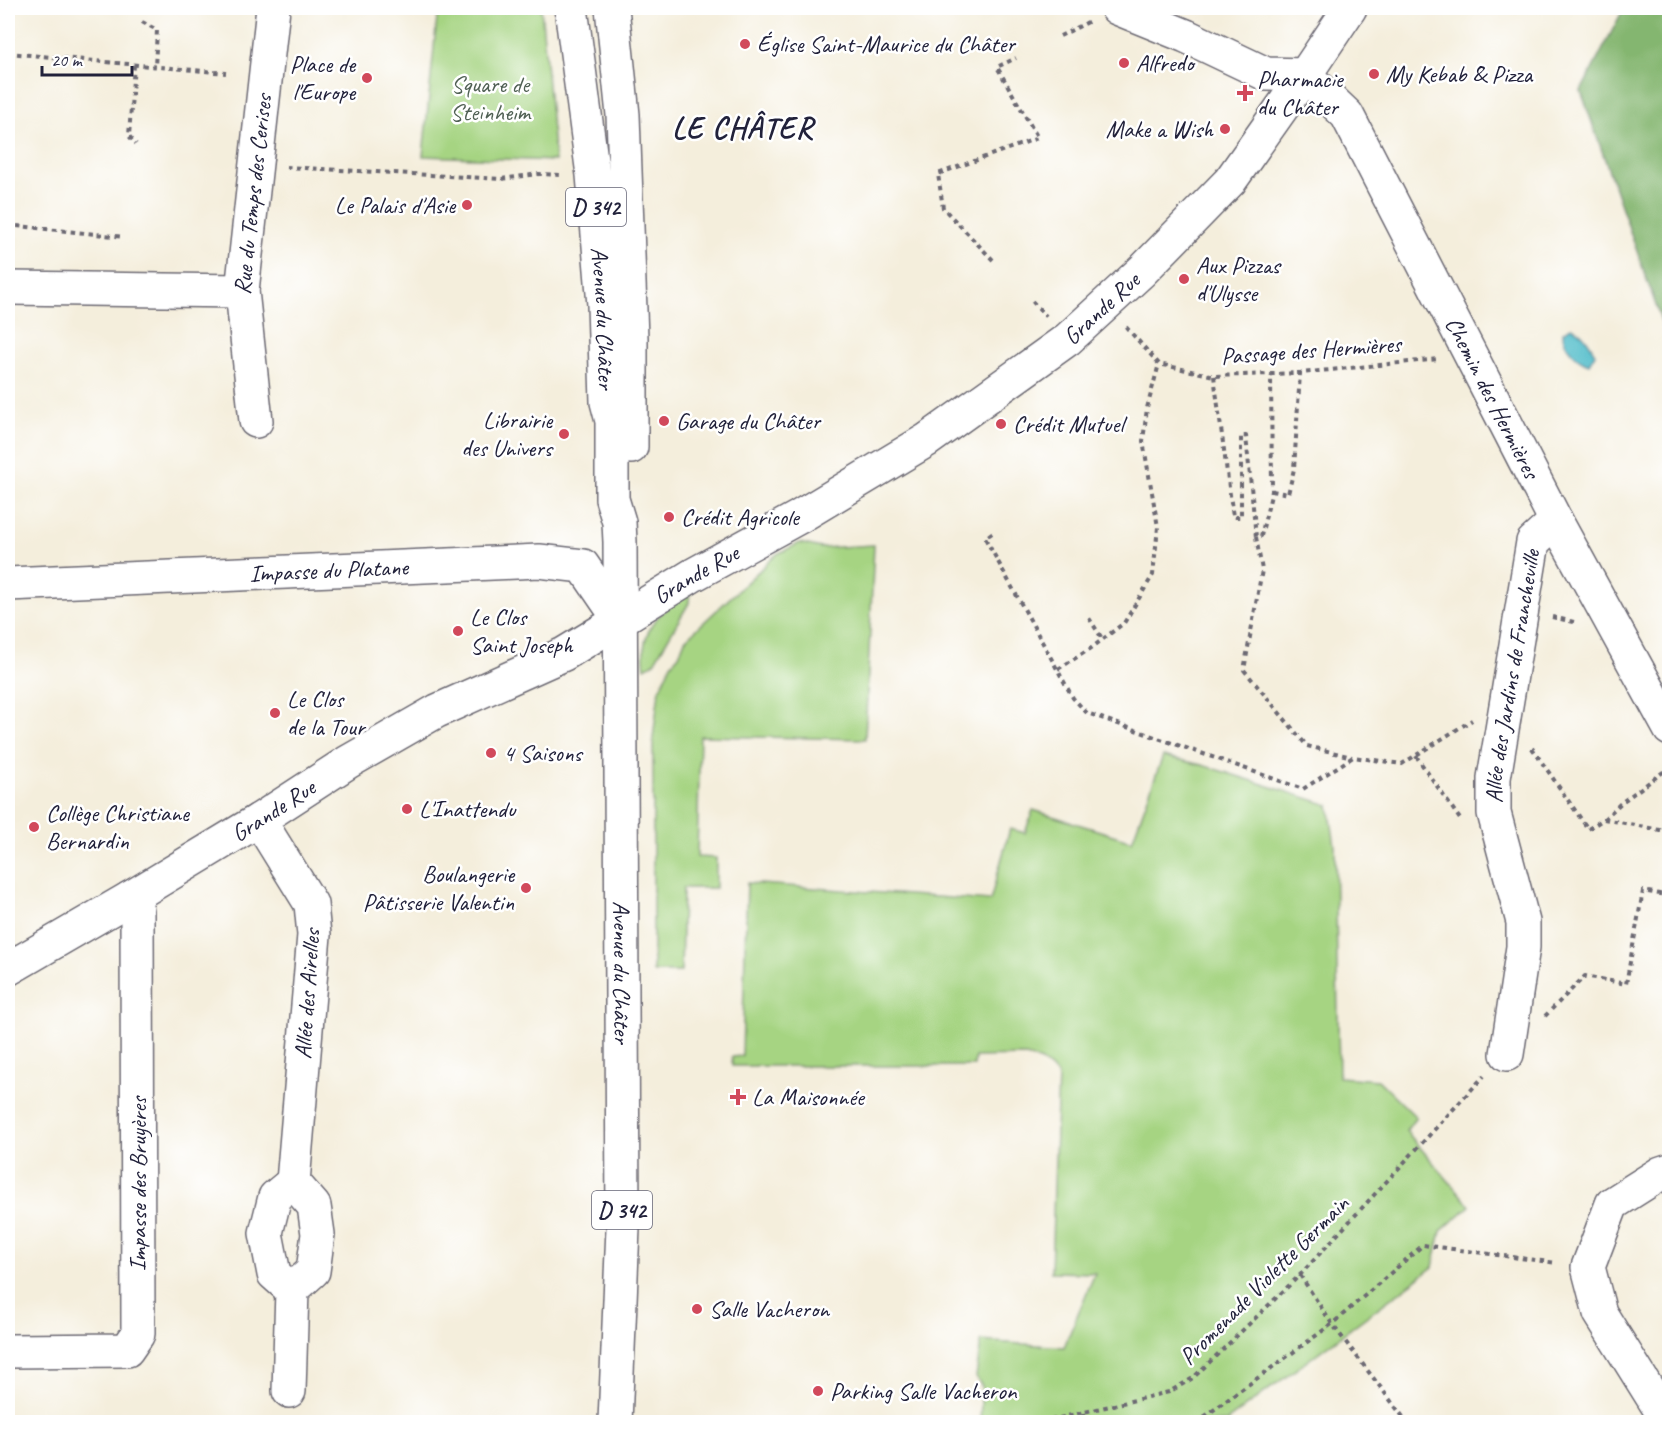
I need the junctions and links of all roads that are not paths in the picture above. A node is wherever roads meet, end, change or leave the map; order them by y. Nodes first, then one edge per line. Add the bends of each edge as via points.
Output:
1 (273, 8) edge
2 (571, 8) edge
3 (612, 8) edge
4 (1117, 8) edge
5 (1350, 8) edge
6 (1305, 75) junction
7 (8, 288) edge
8 (242, 291) junction
9 (256, 421) dead end
10 (1556, 521) junction
11 (619, 522) junction
12 (8, 584) edge
13 (620, 620) junction
14 (1670, 729) edge
15 (259, 820) junction
16 (130, 898) junction
17 (8, 969) edge
18 (1507, 1054) dead end
19 (1670, 1170) edge
20 (293, 1182) junction
21 (292, 1290) junction
22 (8, 1351) edge
23 (289, 1391) dead end
24 (615, 1422) edge
25 (1668, 1422) edge

1 - 8 street, Rue du Temps des Cerises
2 - 11 street, Avenue du Châter / D 342 via 593,175 607,402 612,421 612,499
3 - 11 street, Avenue du Châter via 623,116 631,338 631,476
4 - 6 street via 1266,74
5 - 6 street, Grande Rue
6 - 10 street, Chemin des Hermières via 1347,115
6 - 13 street, Grande Rue via 1230,182 1068,339 927,440
7 - 8 street, Rue du Temps des Cerises
8 - 9 street
10 - 14 street, Chemin des Hermières
10 - 18 street, Allée des Jardins de Francheville via 1533,542 1494,778 1494,813 1523,922
11 - 13 street, Avenue du Châter / D 342
12 - 13 street, Impasse du Platane via 539,561 583,566
13 - 15 street, Grande Rue via 564,654 437,711
13 - 24 street, Avenue du Châter / D 342 via 622,1228
15 - 16 street, Grande Rue
15 - 20 street, Allée des Airelles via 311,904 314,936
16 - 17 street, Grande Rue
16 - 22 street, Impasse des Bruyères via 137,910 138,1334 127,1350
19 - 25 street via 1612,1204 1588,1267 1600,1312
20 - 21 street via 314,1206 318,1234 313,1271
20 - 21 street via 275,1197 266,1233 274,1274
21 - 23 street

